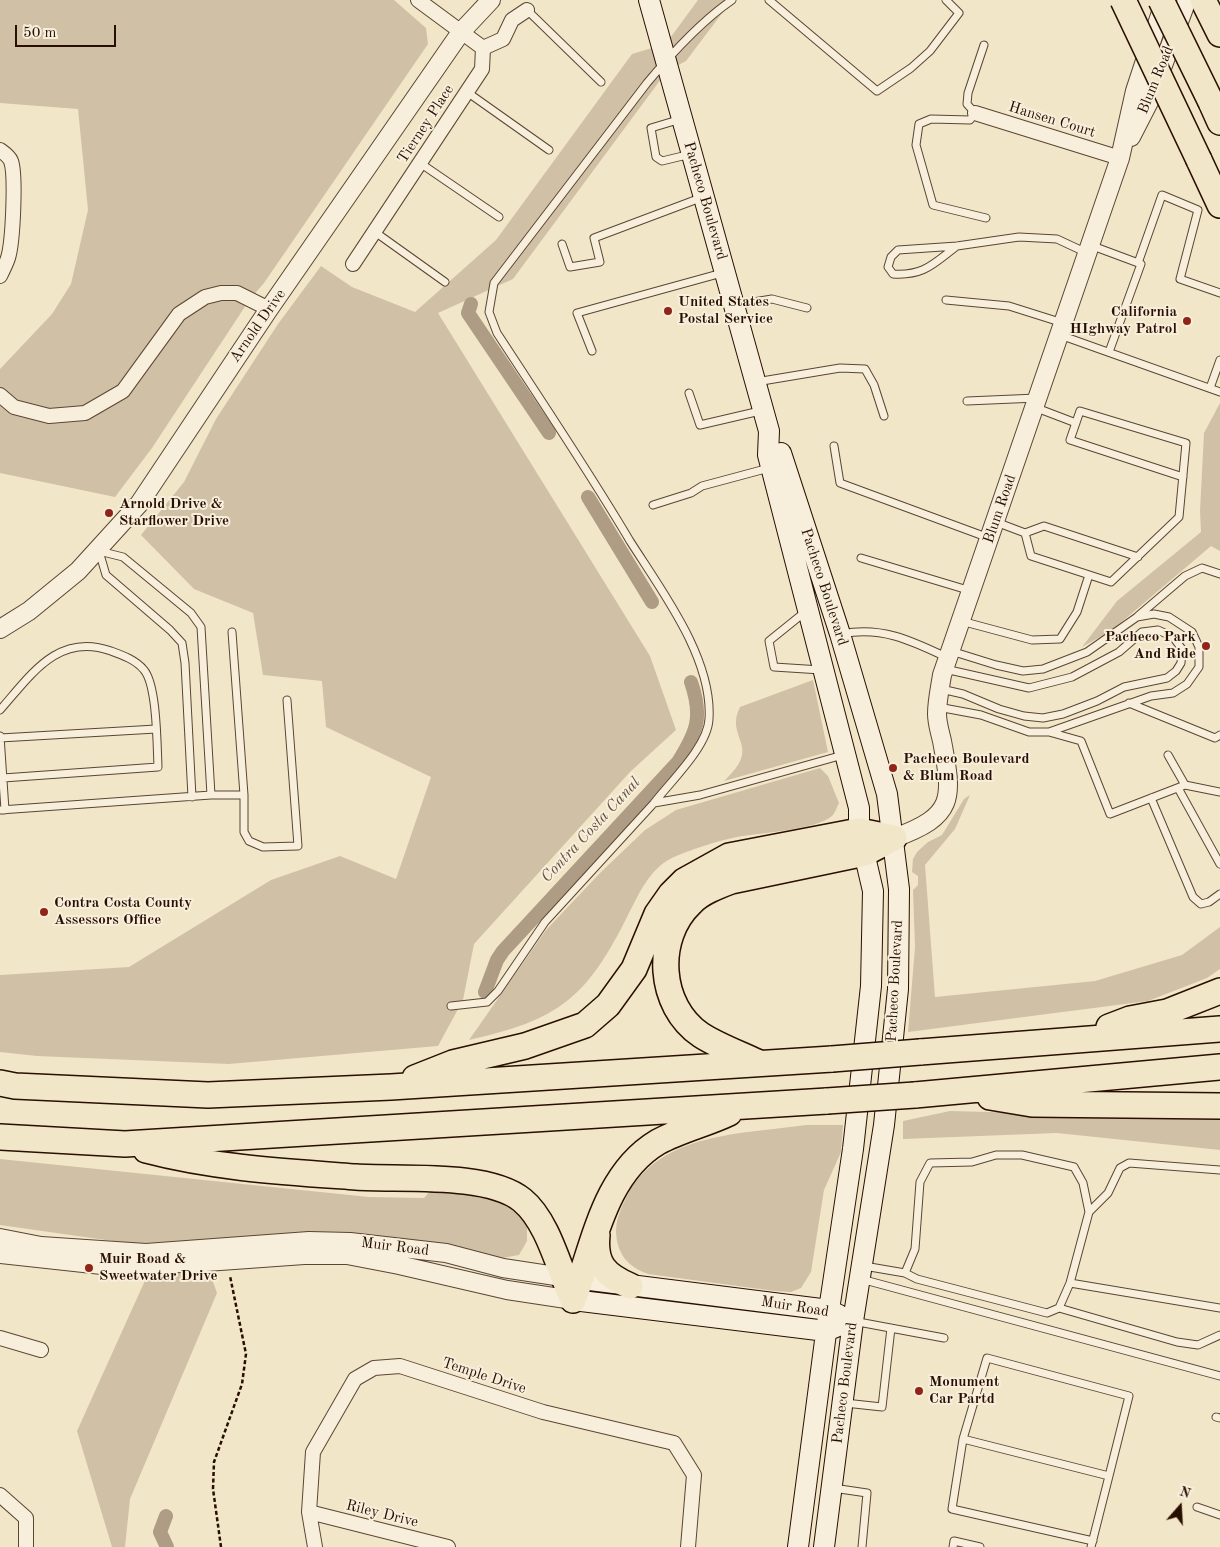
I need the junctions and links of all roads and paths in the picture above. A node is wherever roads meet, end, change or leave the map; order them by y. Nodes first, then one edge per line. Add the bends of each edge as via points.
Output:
1 (418, 0) edge
2 (491, 0) edge
3 (649, 0) edge
4 (724, 0) edge
5 (732, 0) edge
6 (768, 0) edge
7 (946, 0) edge
8 (1123, 0) edge
9 (1160, 0) edge
10 (1165, 0) edge
11 (1186, 0) edge
12 (1203, 0) edge
13 (527, 10) joint
14 (718, 10) junction
15 (461, 32) junction
16 (1220, 34) edge
17 (984, 45) dead end
18 (484, 48) junction
19 (665, 62) junction
20 (602, 82) dead end
21 (466, 92) junction
22 (1215, 112) edge
23 (975, 113) junction
24 (681, 119) junction
25 (0, 150) edge
26 (549, 150) dead end
27 (691, 154) junction
28 (1120, 158) junction
29 (420, 163) junction
30 (704, 197) junction
31 (1220, 205) edge
32 (499, 217) dead end
33 (986, 218) dead end
34 (374, 232) junction
35 (562, 244) dead end
36 (957, 246) junction
37 (1089, 249) junction
38 (1138, 263) junction
39 (353, 264) dead end
40 (725, 272) junction
41 (0, 276) edge
42 (444, 282) dead end
43 (1220, 293) edge
44 (946, 300) dead end
45 (734, 305) junction
46 (807, 308) dead end
47 (269, 309) junction
48 (1061, 329) junction
49 (592, 351) dead end
50 (1109, 352) junction
51 (1220, 360) edge
52 (756, 382) junction
53 (1210, 388) junction
54 (1220, 392) edge
55 (689, 393) dead end
56 (0, 395) edge
57 (967, 401) dead end
58 (1036, 402) junction
59 (763, 410) junction
60 (884, 416) dead end
61 (1076, 423) junction
62 (769, 432) junction
63 (834, 446) dead end
64 (771, 467) junction
65 (1183, 477) junction
66 (653, 505) dead end
67 (992, 530) junction
68 (1024, 533) junction
69 (98, 550) junction
70 (1138, 557) junction
71 (861, 558) dead end
72 (1220, 574) edge
73 (1089, 575) junction
74 (971, 592) junction
75 (808, 610) junction
76 (1136, 617) junction
77 (961, 620) junction
78 (0, 629) edge
79 (232, 632) dead end
80 (840, 634) junction
81 (948, 659) junction
82 (824, 670) junction
83 (940, 689) junction
84 (287, 700) dead end
85 (1129, 703) junction
86 (938, 707) junction
87 (0, 710) edge
88 (156, 729) junction
89 (1049, 732) junction
90 (0, 734) edge
91 (1220, 735) edge
92 (0, 738) edge
93 (845, 755) junction
94 (1168, 755) dead end
95 (3, 778) junction
96 (1182, 786) junction
97 (1220, 792) edge
98 (211, 795) junction
99 (244, 795) junction
100 (192, 797) junction
101 (1151, 798) junction
102 (654, 803) junction
103 (2, 810) edge
104 (894, 838) junction
105 (862, 842) junction
106 (1220, 864) edge
107 (1220, 894) edge
108 (1220, 991) edge
109 (451, 1006) dead end
110 (1220, 1028) edge
111 (1074, 1040) junction
112 (761, 1063) junction
113 (1220, 1067) edge
114 (0, 1083) edge
115 (391, 1087) junction
116 (958, 1091) junction
117 (1220, 1106) edge
118 (744, 1107) junction
119 (0, 1137) edge
120 (125, 1144) junction
121 (1220, 1170) edge
122 (1089, 1212) junction
123 (597, 1232) junction
124 (0, 1238) edge
125 (0, 1244) edge
126 (41, 1246) junction
127 (0, 1254) edge
128 (230, 1261) junction
129 (860, 1272) junction
130 (905, 1273) junction
131 (1070, 1283) junction
132 (572, 1285) junction
133 (630, 1286) junction
134 (1059, 1308) junction
135 (1220, 1308) edge
136 (828, 1310) junction
137 (852, 1321) junction
138 (891, 1328) junction
139 (826, 1331) junction
140 (1220, 1335) edge
141 (0, 1338) edge
142 (944, 1338) dead end
143 (41, 1350) dead end
144 (1220, 1376) edge
145 (842, 1403) junction
146 (963, 1439) junction
147 (1109, 1476) junction
148 (831, 1488) junction
149 (0, 1495) edge
150 (1197, 1507) dead end
151 (309, 1512) junction
152 (1220, 1515) edge
153 (1092, 1544) edge
154 (26, 1547) edge
155 (221, 1547) edge
156 (316, 1547) edge
157 (448, 1547) edge
158 (688, 1547) edge
159 (798, 1547) edge
160 (824, 1547) edge
161 (862, 1547) edge
162 (953, 1547) edge
163 (980, 1547) edge

1 - 15 street
2 - 15 street, Arnold Drive
3 - 19 main road, Pacheco Boulevard
4 - 14 lane
5 - 14 lane
6 - 7 lane via 877,92 930,50 959,13
8 - 31 highway, bridge
9 - 22 highway, bridge
10 - 28 street, Blum Road via 1134,91
11 - 28 street, Blum Road via 1151,98
12 - 16 highway
13 - 18 street via 512,20 502,39
13 - 20 lane
14 - 19 lane
15 - 18 street
15 - 47 street, Arnold Drive
17 - 23 lane via 968,93 967,104
18 - 21 street, Tierney Place via 482,69
19 - 24 main road, Pacheco Boulevard
19 - 102 lane via 494,283 489,312 497,333 595,482 684,628 701,668 710,718 706,736
21 - 26 lane
21 - 29 street, Tierney Place
23 - 28 street, Hansen Court
23 - 33 lane via 970,120 930,120 919,124 916,145 933,204
24 - 27 main road, Pacheco Boulevard
24 - 27 lane via 651,128 656,158 662,161
25 - 41 street via 10,159 13,196 11,243
27 - 30 main road, Pacheco Boulevard
28 - 37 street, Blum Road
29 - 32 lane
29 - 34 street, Tierney Place
30 - 35 lane via 594,238 600,262 570,267
30 - 40 main road, Pacheco Boulevard
34 - 39 street, Tierney Place
34 - 42 lane
36 - 36 lane via 898,250 888,266 893,274 911,275
36 - 37 lane via 1019,237 1057,239
37 - 38 lane
37 - 48 street, Blum Road
38 - 43 lane via 1162,194 1198,210 1180,279
38 - 50 lane via 1141,264
40 - 45 main road, Pacheco Boulevard
40 - 49 lane via 577,313
44 - 48 lane via 1009,306
45 - 46 lane via 772,299
45 - 52 main road, Pacheco Boulevard
47 - 56 street via 237,293 221,292 205,297 179,314 123,392 85,413 49,416 14,407
47 - 69 street, Arnold Drive via 162,472 139,504
48 - 50 lane
48 - 58 street, Blum Road
50 - 53 lane
51 - 53 lane
52 - 59 main road, Pacheco Boulevard
52 - 60 lane via 840,368 865,369
53 - 54 lane
55 - 59 lane via 700,425
57 - 58 lane
58 - 61 lane
58 - 67 street, Blum Road
59 - 62 main road, Pacheco Boulevard
61 - 65 lane via 1070,440
61 - 65 lane via 1080,411 1186,443
62 - 64 main road, Pacheco Boulevard
62 - 80 main road, Pacheco Boulevard via 780,450
63 - 67 lane via 840,483
64 - 66 lane via 702,486 691,493
64 - 75 main road, Pacheco Boulevard
65 - 70 lane via 1179,517
67 - 68 lane
67 - 74 street, Blum Road
68 - 70 lane via 1044,526
68 - 73 lane via 1031,556
69 - 78 street, Arnold Drive via 29,611
69 - 98 lane via 123,557 191,613 200,627
69 - 100 lane via 106,575 182,644
70 - 73 lane via 1111,582
71 - 74 lane
72 - 76 lane via 1202,568 1185,576
73 - 77 lane via 1077,612 1060,639 1032,640
74 - 77 street, Blum Road
75 - 82 main road, Pacheco Boulevard
75 - 82 lane via 769,641 774,667
76 - 81 lane via 1087,652 1043,669 1023,671
76 - 85 lane via 1154,614 1182,623 1192,632 1199,647 1199,668 1187,684 1173,693
77 - 81 street, Blum Road
79 - 99 lane
80 - 81 lane via 862,630 907,639
80 - 104 main road, Pacheco Boulevard via 887,794
81 - 83 street, Blum Road
81 - 83 lane via 1029,688 1072,677 1119,652 1142,632 1158,630 1173,638 1182,649 1181,662 1167,678 1124,687 1097,702 1043,718 1016,714
82 - 93 main road, Pacheco Boulevard
83 - 86 street, Blum Road
84 - 99 lane via 298,846 263,847 249,841 244,832
85 - 89 lane
85 - 91 lane via 1215,738
86 - 89 lane via 981,714 1029,732
86 - 104 street, Blum Road via 949,779 947,804 923,826
87 - 88 lane via 43,661 71,647 100,647 127,657 145,670 153,694
88 - 92 lane
88 - 95 lane via 158,767
89 - 101 lane via 1081,741 1110,814
90 - 92 lane
92 - 95 lane
93 - 102 lane via 700,795
93 - 105 main road, Pacheco Boulevard via 859,808
94 - 96 lane
95 - 103 lane
96 - 97 lane
96 - 101 lane
96 - 106 lane
98 - 99 lane
98 - 100 lane
100 - 103 lane
101 - 107 lane via 1193,897 1201,904
102 - 109 lane via 545,922 487,1002
104 - 105 highway
104 - 129 main road, Pacheco Boulevard via 899,889 898,989 884,1125
105 - 112 highway via 711,889 691,902 675,924 666,949 666,977 669,992 682,1015 700,1034
105 - 115 highway via 729,856 684,881 671,894 657,914 634,969 608,1005 585,1024 525,1046 452,1064
105 - 136 main road, Pacheco Boulevard via 872,891 871,986 853,1149
108 - 111 highway via 1167,1012 1130,1019
110 - 111 highway
111 - 112 highway, bridge
112 - 115 highway
113 - 116 highway
114 - 115 highway via 208,1095
116 - 117 highway via 1032,1104
116 - 118 highway, bridge
118 - 120 highway
118 - 123 highway via 659,1142 640,1156 617,1182
119 - 120 highway
120 - 132 highway via 188,1161 493,1186 521,1199 536,1214
121 - 122 lane via 1129,1163 1120,1168 1108,1193
122 - 130 lane via 1083,1182 1074,1167 1022,1155 996,1155 972,1162 930,1163 920,1182 914,1249
122 - 131 lane
123 - 132 highway
123 - 133 highway via 595,1251 600,1263 611,1278
124 - 126 street, Muir Road
125 - 126 street
126 - 132 street, Muir Road via 146,1254 309,1241 350,1242 446,1253
127 - 128 street, Muir Road via 112,1266
128 - 132 street, Muir Road via 347,1255 507,1290
128 - 155 path via 229,1278 246,1354 242,1384 214,1462 213,1489
129 - 130 lane
129 - 137 main road, Pacheco Boulevard
129 - 144 lane
130 - 134 lane via 917,1279 1048,1313
131 - 134 lane
131 - 135 lane
132 - 133 main road, Muir Road
132 - 139 main road, Muir Road
133 - 136 main road, Muir Road
134 - 140 lane via 1177,1342 1198,1345
136 - 137 main road, Muir Road
136 - 139 main road, Pacheco Boulevard
137 - 138 lane
137 - 139 main road, Muir Road
137 - 145 main road, Pacheco Boulevard
138 - 142 lane
138 - 145 lane via 882,1407
139 - 159 main road, Pacheco Boulevard
141 - 143 street
145 - 148 main road, Pacheco Boulevard
146 - 147 lane
146 - 147 lane via 987,1358 1128,1396
146 - 153 lane via 952,1509
147 - 153 lane
148 - 160 main road, Pacheco Boulevard
148 - 161 lane via 867,1493
149 - 154 street via 26,1518
150 - 152 lane
151 - 156 street, Temple Drive
151 - 157 street, Riley Drive
151 - 158 street, Temple Drive via 313,1452 355,1379 374,1368 400,1366 542,1412 674,1443 694,1476
162 - 163 lane via 954,1541

